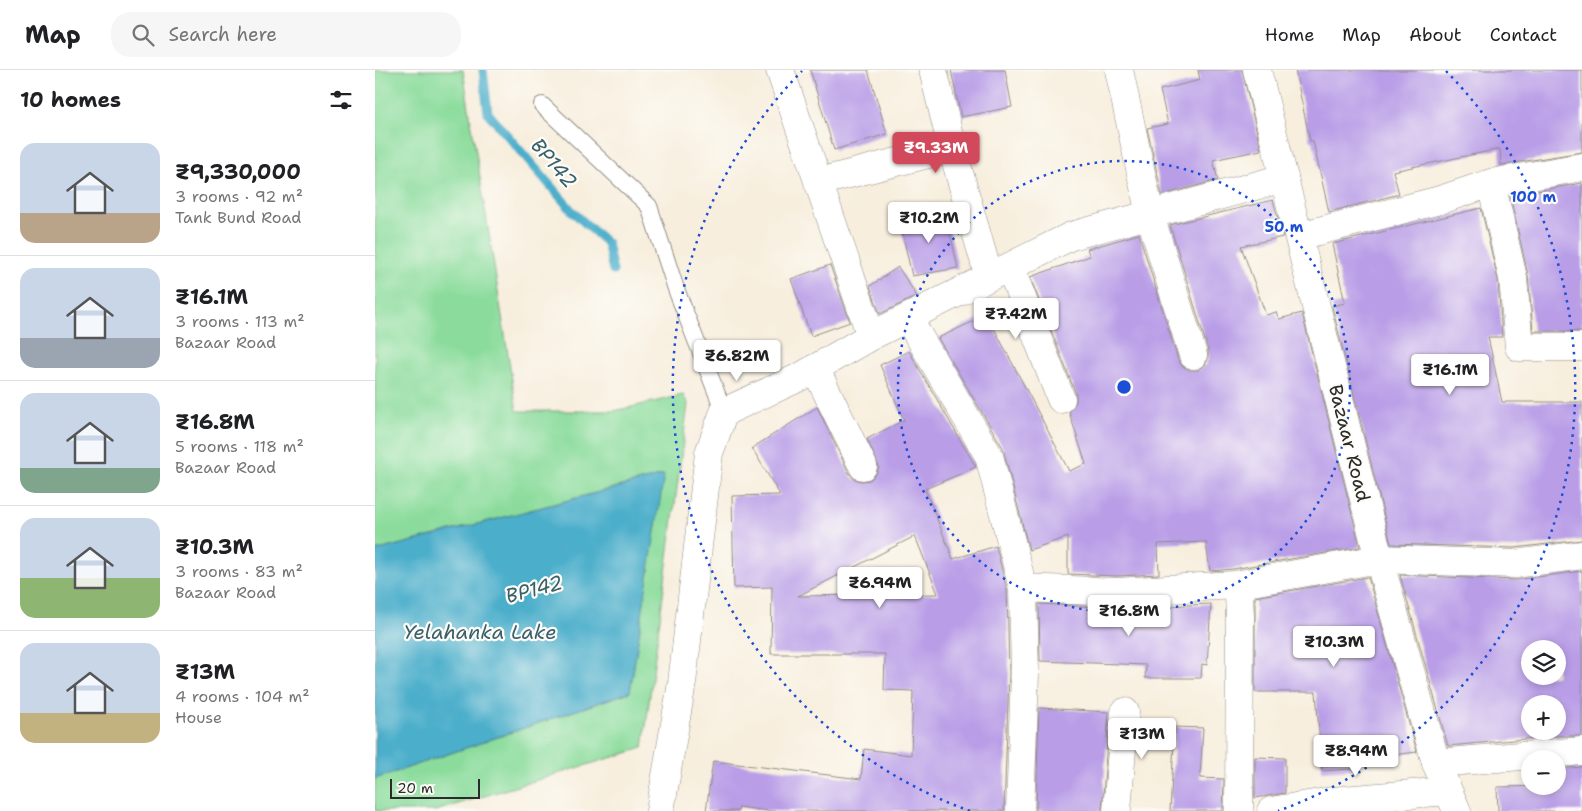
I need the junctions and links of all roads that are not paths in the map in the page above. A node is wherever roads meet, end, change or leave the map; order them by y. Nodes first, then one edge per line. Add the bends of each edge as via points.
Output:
1 (780, 70) edge
2 (933, 70) edge
3 (1119, 70) edge
4 (1257, 70) edge
5 (542, 105) dead end
6 (952, 148) junction
7 (1582, 167) edge
8 (1284, 178) junction
9 (818, 182) junction
10 (1491, 183) junction
11 (1151, 215) junction
12 (1299, 236) junction
13 (1000, 272) junction
14 (907, 318) junction
15 (871, 336) junction
16 (1582, 347) edge
17 (1193, 355) dead end
18 (815, 368) junction
19 (1061, 399) dead end
20 (724, 412) junction
21 (863, 466) dead end
22 (1582, 555) edge
23 (1379, 559) junction
24 (1235, 585) junction
25 (1023, 588) junction
26 (1125, 712) dead end
27 (1582, 751) edge
28 (1436, 763) junction
29 (1452, 801) edge
30 (660, 811) edge
31 (1020, 811) edge
32 (1117, 811) edge
33 (1239, 811) edge
34 (1271, 811) edge

1 - 9 street
2 - 6 street
3 - 11 street
4 - 8 street, Bazaar Road
5 - 20 lane via 649,206 676,289
6 - 9 street
6 - 13 street
7 - 10 street
8 - 11 street
8 - 12 street, Bazaar Road
9 - 15 street
10 - 12 street via 1440,200
10 - 16 street via 1513,278 1519,348
11 - 13 street via 1071,236
11 - 17 street
12 - 23 street, Bazaar Road
13 - 14 street
13 - 19 street
14 - 15 street
14 - 25 street via 989,456
15 - 18 street
18 - 20 street
18 - 21 street
20 - 30 street via 709,453 682,683
22 - 23 street via 1515,564
23 - 24 street
23 - 28 street, Bazaar Road
24 - 25 street via 1117,592
24 - 33 street via 1240,616
25 - 31 street via 1025,673
26 - 32 street
27 - 28 street
28 - 29 street, Bazaar Road
29 - 34 street via 1332,801

